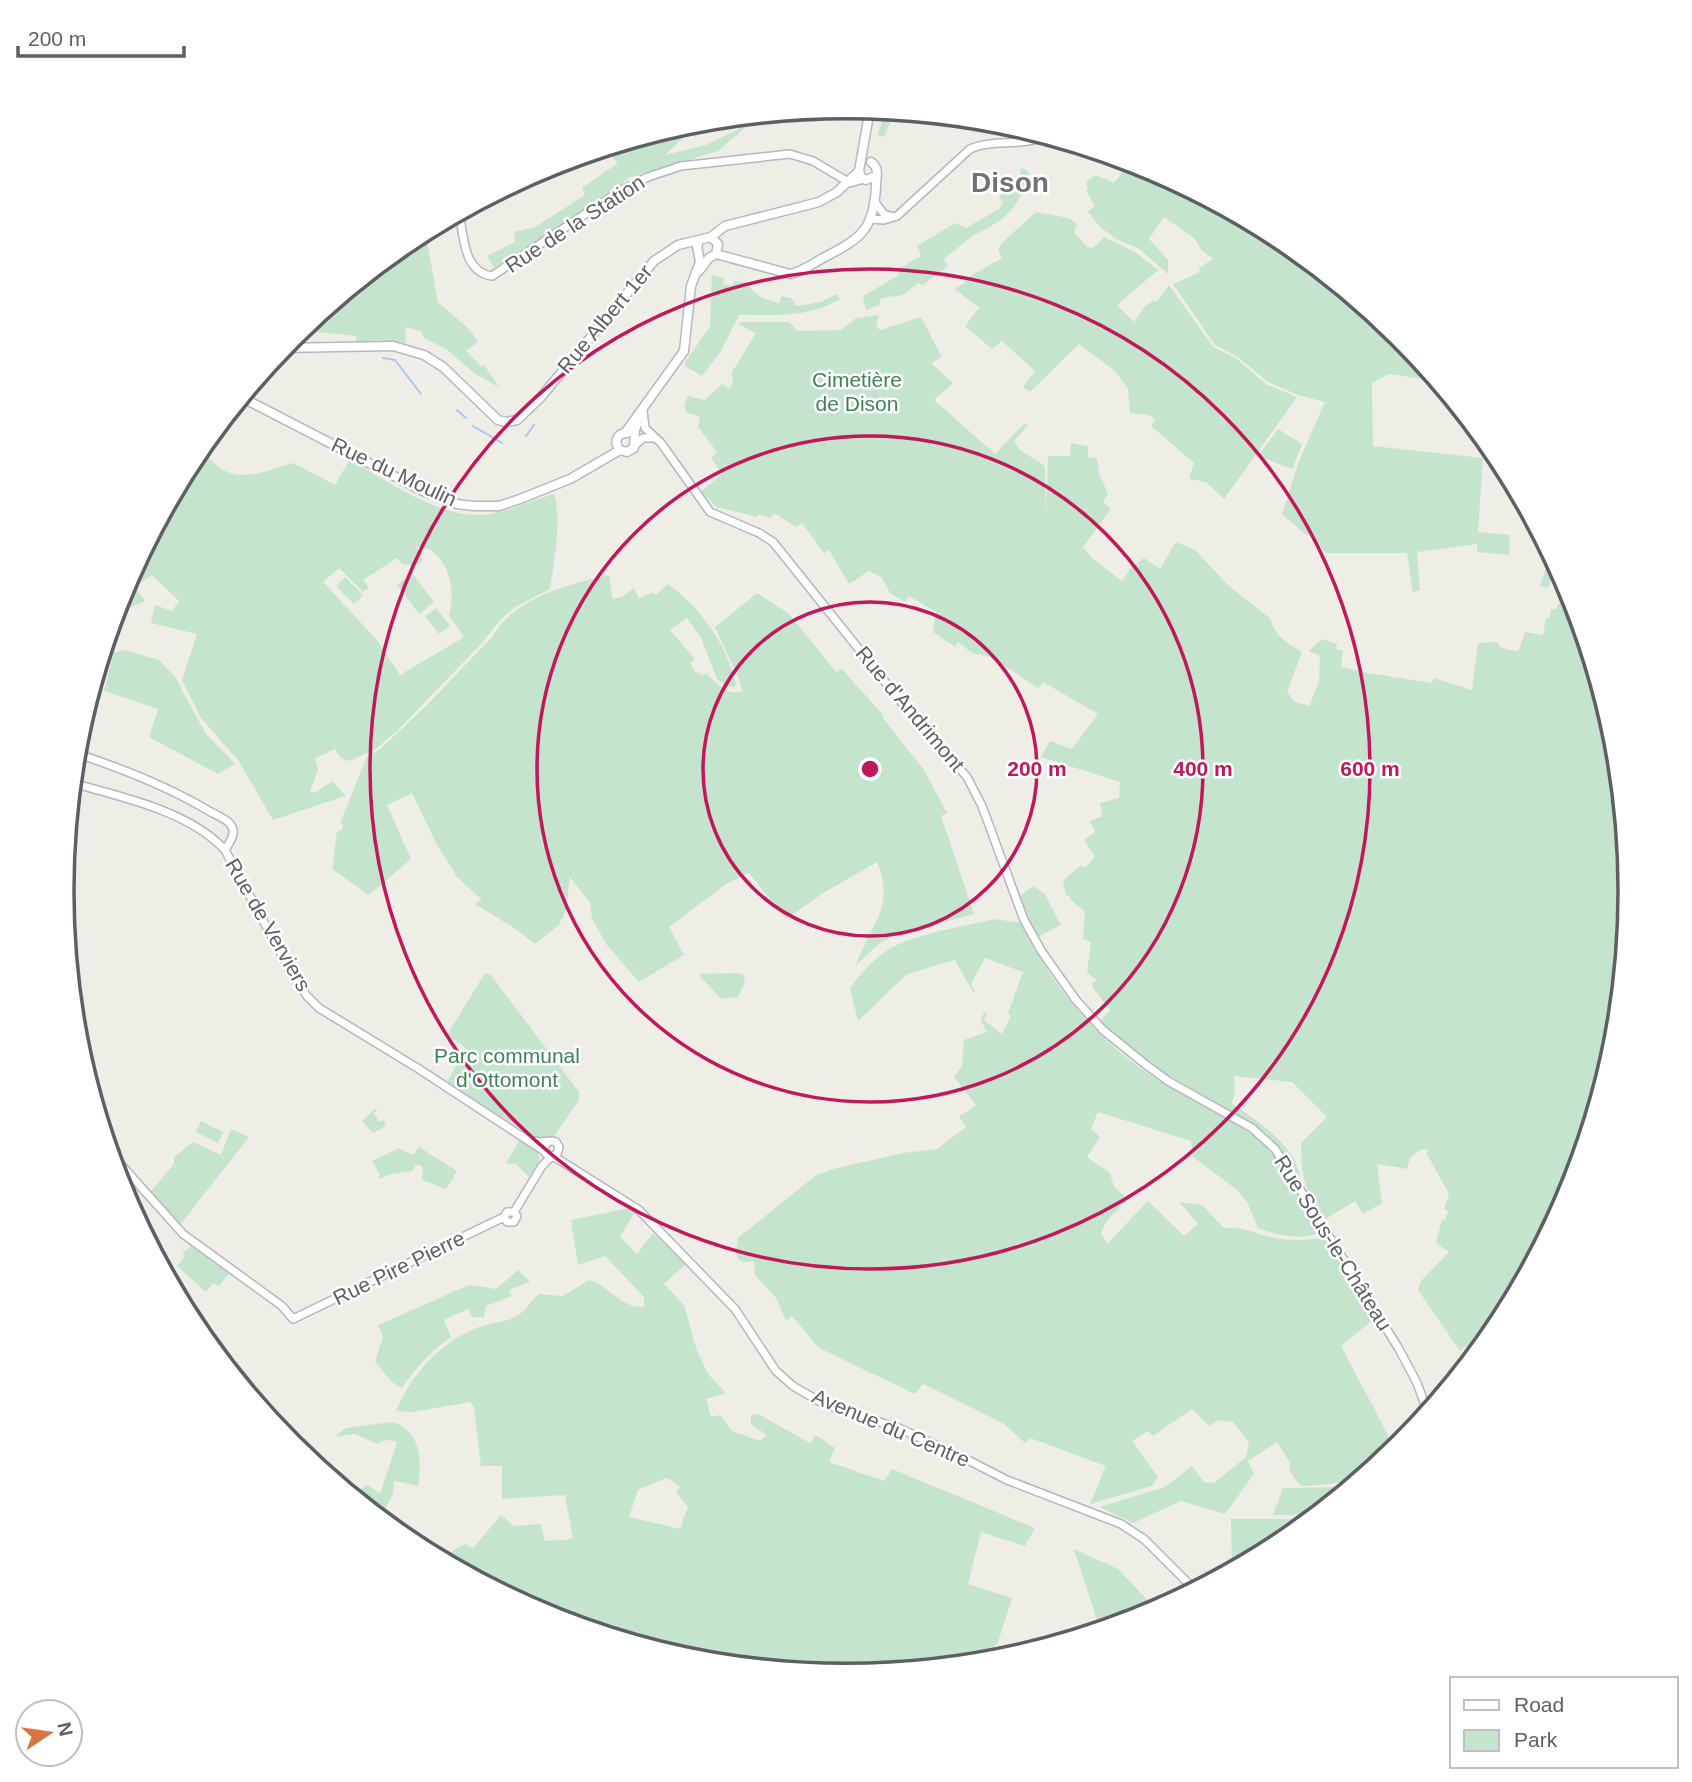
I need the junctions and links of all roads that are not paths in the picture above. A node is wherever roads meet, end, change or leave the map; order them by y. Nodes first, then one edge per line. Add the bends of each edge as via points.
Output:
1 (869, 119) edge
2 (866, 138) junction
3 (1030, 141) edge
4 (871, 162) junction
5 (831, 170) junction
6 (859, 172) junction
7 (876, 176) junction
8 (846, 182) junction
9 (875, 202) junction
10 (894, 217) junction
11 (871, 219) junction
12 (460, 222) edge
13 (711, 237) junction
14 (699, 241) junction
15 (708, 256) junction
16 (297, 348) edge
17 (249, 401) edge
18 (642, 412) junction
19 (631, 438) junction
20 (655, 438) junction
21 (620, 450) junction
22 (86, 756) edge
23 (81, 786) edge
24 (225, 850) junction
25 (1103, 1030) joint
26 (550, 1152) junction
27 (125, 1170) edge
28 (633, 1205) joint
29 (1424, 1403) edge
30 (1189, 1584) edge

1 - 2 main road
2 - 4 main road
2 - 6 main road
3 - 10 street via 981,144 962,155
4 - 6 main road
4 - 7 main road via 877,168
5 - 6 street, Rue de la Station
5 - 8 street, Rue de la Station
5 - 12 street, Rue de la Station via 806,158 783,155 706,162 661,172 623,188 492,276 475,270 470,262
6 - 7 main road via 872,180
6 - 8 main road
7 - 9 main road
8 - 13 main road via 819,202 725,226
9 - 10 street via 884,214
9 - 11 main road
10 - 11 street
11 - 15 main road via 855,241 797,273
13 - 14 main road, Rue Albert 1er
13 - 15 main road via 718,244
14 - 15 main road via 697,246
14 - 16 main road, Rue Albert 1er via 678,245 654,261 517,420 503,421 485,410 458,379 411,349
15 - 18 main road via 690,294 684,351
17 - 21 main road, Rue du Moulin via 438,497 474,506 499,506 570,480
18 - 19 main road
18 - 20 street, Rue d'Andrimont via 645,428
19 - 20 street
19 - 21 main road, Rue du Moulin via 627,452
19 - 21 main road via 619,435
20 - 25 street, Rue d'Andrimont via 710,512 770,539 784,554 967,777 1028,927 1069,990
22 - 24 street via 125,769 230,823 234,830
23 - 24 street, Rue de Verviers via 178,816 205,831
24 - 26 street, Rue de Verviers via 293,976 319,1008
25 - 29 street, Rue Sous-le-Château via 1168,1080 1270,1142 1399,1349
26 - 27 street, Rue Pire Pierre via 514,1212 513,1223 504,1217 293,1320 282,1306 183,1234
26 - 28 street, Rue de Verviers
28 - 30 street, Avenue du Centre via 735,1309 776,1371 793,1385 824,1404 901,1429 1007,1480 1121,1524 1144,1539

